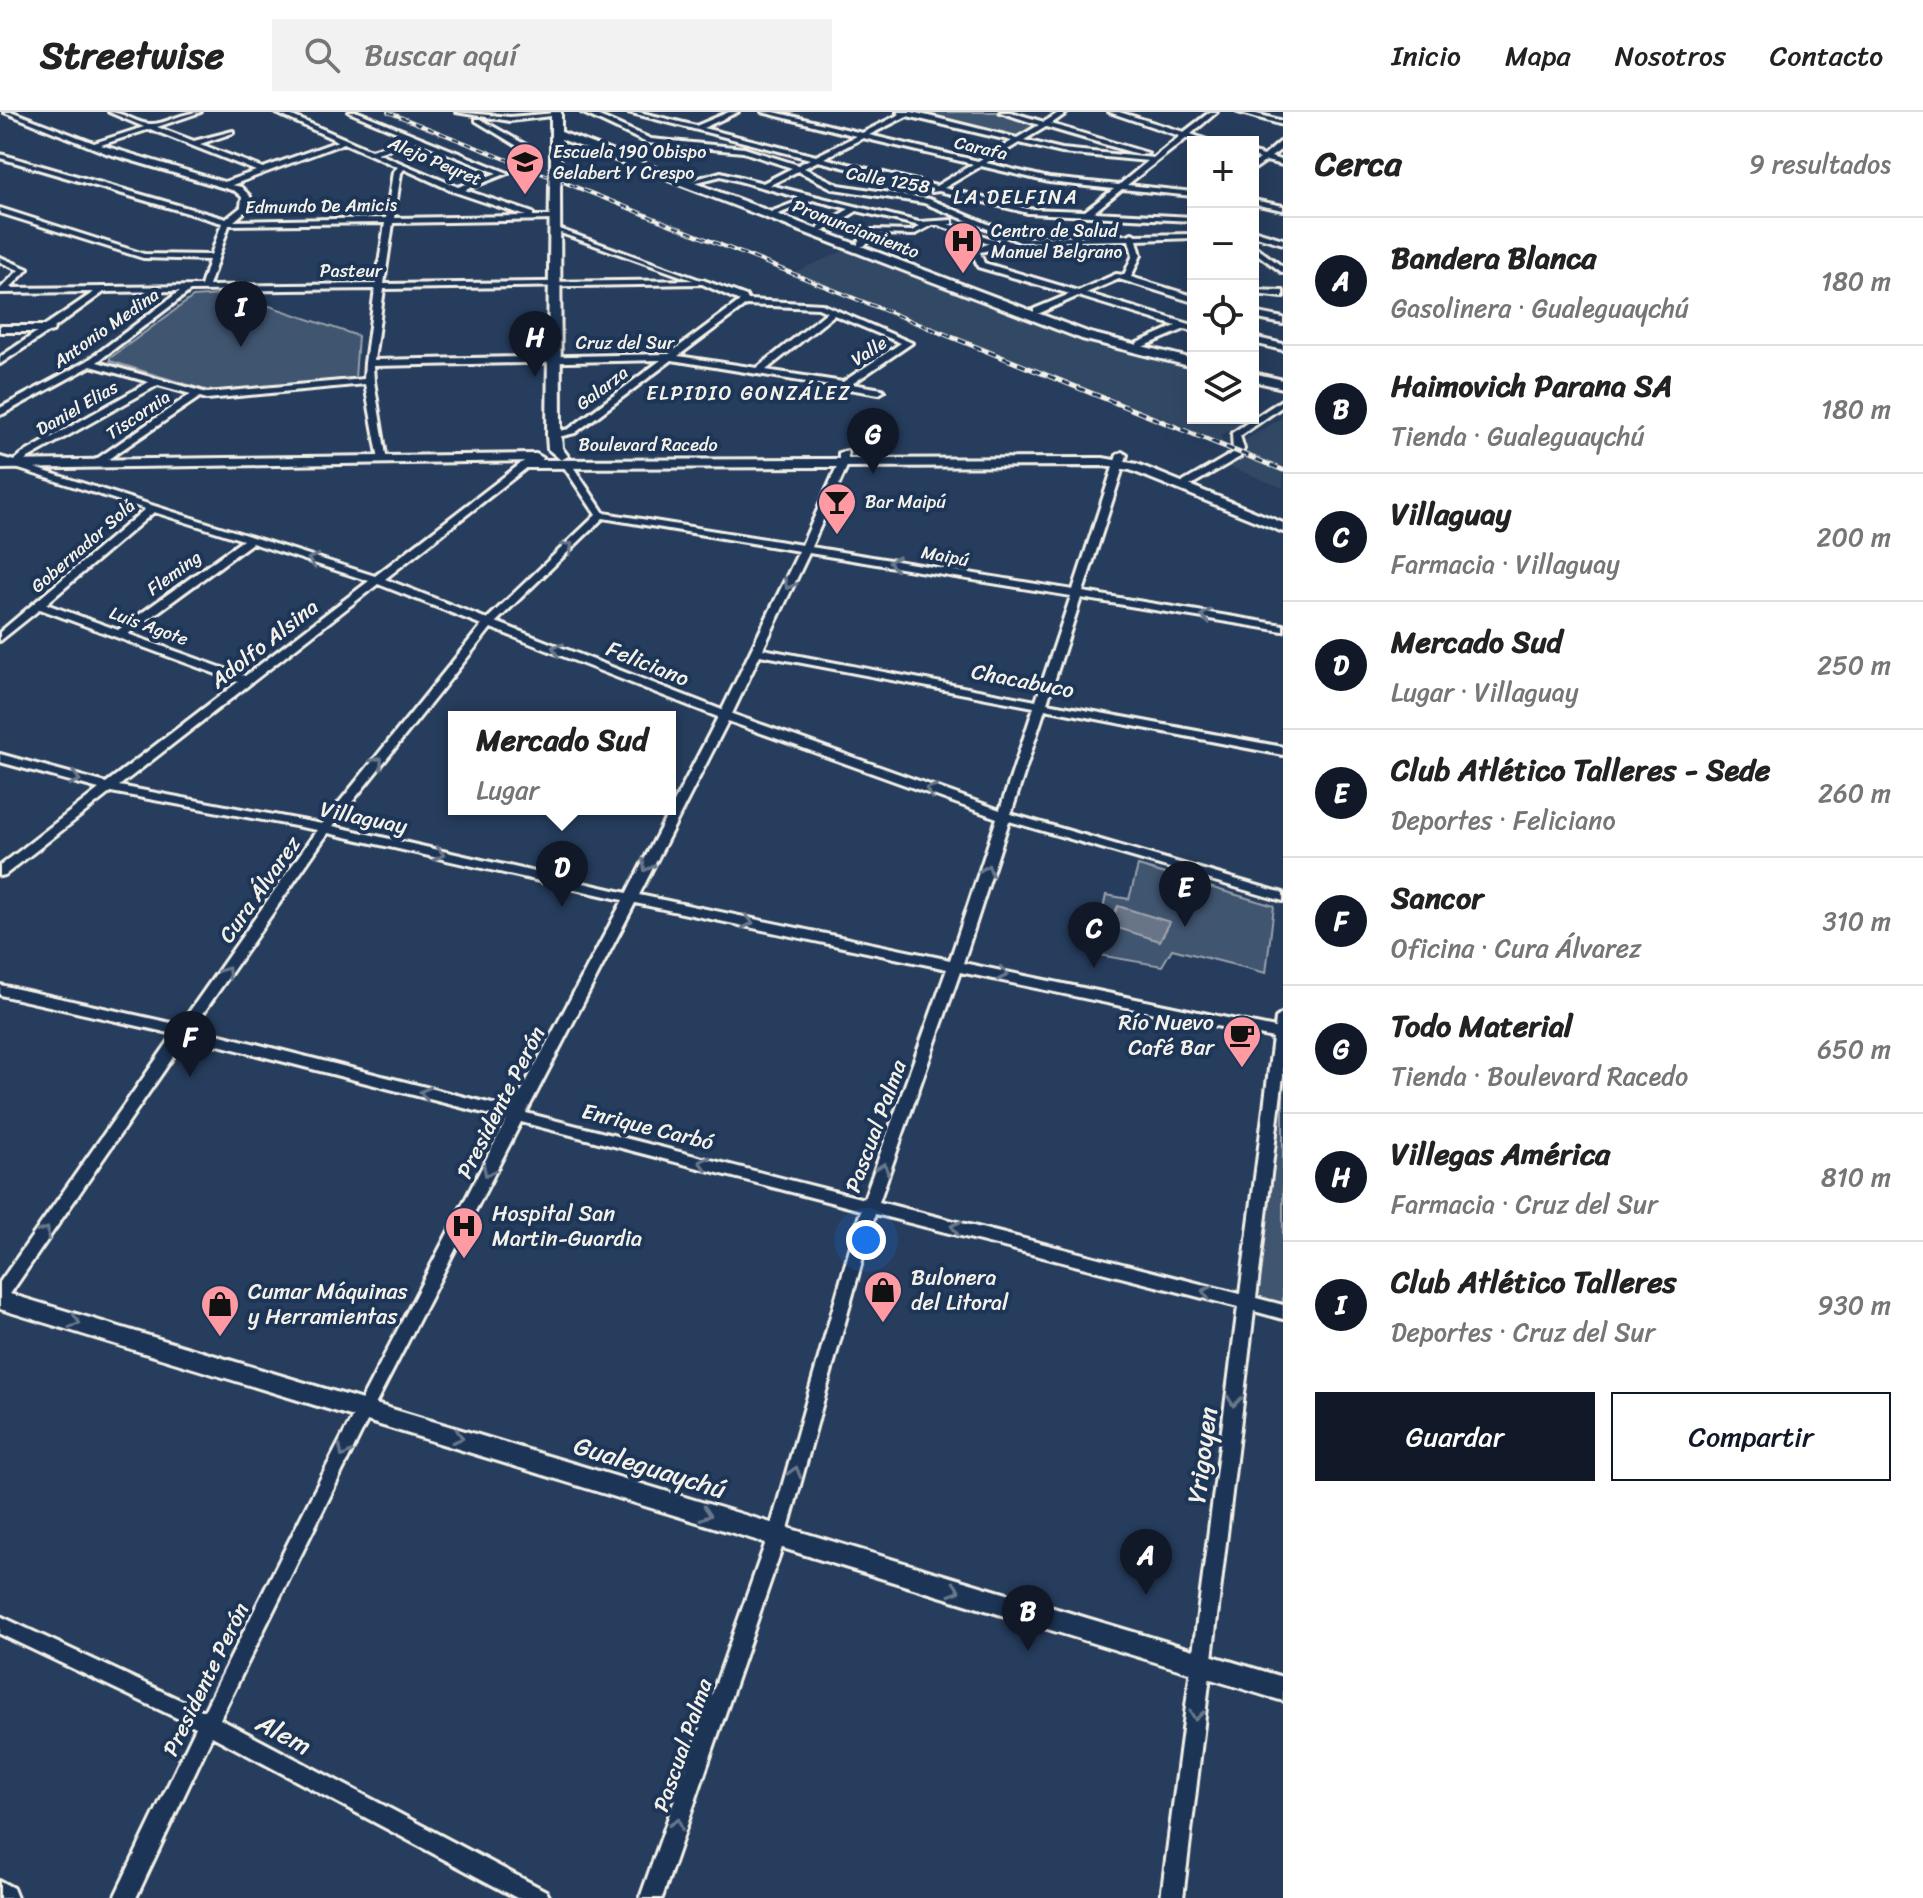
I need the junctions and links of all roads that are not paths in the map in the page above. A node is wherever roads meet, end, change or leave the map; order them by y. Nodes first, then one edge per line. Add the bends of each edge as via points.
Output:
1 (7, 112) edge
2 (112, 112) edge
3 (198, 112) edge
4 (277, 112) edge
5 (302, 112) edge
6 (352, 112) edge
7 (459, 112) edge
8 (584, 112) edge
9 (631, 112) edge
10 (735, 112) edge
11 (765, 112) edge
12 (1003, 112) edge
13 (1065, 112) edge
14 (1112, 112) edge
15 (1214, 112) edge
16 (1241, 112) edge
17 (556, 113) edge
18 (905, 113) edge
19 (0, 114) edge
20 (287, 116) junction
21 (470, 116) junction
22 (518, 119) junction
23 (1283, 123) edge
24 (1045, 124) junction
25 (150, 127) junction
26 (696, 128) junction
27 (498, 130) junction
28 (231, 132) dead end
29 (860, 135) junction
30 (556, 136) junction
31 (1187, 136) junction
32 (418, 138) junction
33 (346, 140) junction
34 (1019, 141) junction
35 (192, 144) junction
36 (1283, 144) edge
37 (94, 145) junction
38 (522, 145) dead end
39 (372, 152) junction
40 (0, 156) edge
41 (1259, 157) edge
42 (820, 158) junction
43 (1158, 159) junction
44 (1265, 159) junction
45 (1283, 163) edge
46 (979, 164) junction
47 (1259, 164) edge
48 (403, 166) junction
49 (799, 168) junction
50 (261, 170) junction
51 (693, 181) junction
52 (224, 185) junction
53 (764, 185) junction
54 (1122, 187) junction
55 (937, 189) junction
56 (458, 190) junction
57 (1187, 193) edge
58 (812, 198) junction
59 (920, 199) junction
60 (1259, 203) edge
61 (1283, 208) edge
62 (855, 209) junction
63 (0, 210) edge
64 (776, 213) junction
65 (1087, 214) junction
66 (966, 216) junction
67 (538, 218) junction
68 (1187, 219) edge
69 (390, 220) junction
70 (226, 222) junction
71 (556, 224) junction
72 (928, 225) junction
73 (942, 225) junction
74 (821, 229) junction
75 (1132, 235) junction
76 (1259, 235) edge
77 (1187, 236) edge
78 (1283, 242) edge
79 (861, 244) junction
80 (1259, 252) edge
81 (214, 258) junction
82 (0, 259) edge
83 (1283, 271) edge
84 (1123, 276) junction
85 (703, 282) junction
86 (1144, 283) junction
87 (555, 285) junction
88 (378, 287) junction
89 (1187, 287) edge
90 (204, 288) junction
91 (1, 291) edge
92 (101, 291) junction
93 (186, 291) junction
94 (1080, 292) junction
95 (1259, 292) edge
96 (1283, 294) edge
97 (1187, 297) edge
98 (744, 302) junction
99 (834, 311) junction
100 (1037, 311) junction
101 (1259, 316) edge
102 (1283, 321) edge
103 (1187, 324) edge
104 (1187, 326) edge
105 (0, 329) edge
106 (51, 329) junction
107 (1259, 341) edge
108 (1140, 345) junction
109 (1283, 347) edge
110 (669, 357) junction
111 (1187, 358) edge
112 (555, 359) junction
113 (1187, 359) edge
114 (0, 361) edge
115 (90, 363) junction
116 (369, 363) junction
117 (760, 370) junction
118 (1259, 375) edge
119 (1259, 376) edge
120 (1283, 377) edge
121 (369, 381) junction
122 (156, 382) junction
123 (846, 384) junction
124 (1283, 384) edge
125 (879, 391) dead end
126 (198, 394) junction
127 (1283, 402) edge
128 (0, 412) edge
129 (559, 451) junction
130 (844, 458) junction
131 (1120, 459) junction
132 (384, 460) junction
133 (531, 461) junction
134 (95, 464) junction
135 (4, 465) edge
136 (32, 470) junction
137 (1186, 484) junction
138 (151, 509) junction
139 (601, 515) junction
140 (1283, 519) edge
141 (1283, 528) edge
142 (250, 540) junction
143 (807, 548) junction
144 (378, 580) junction
145 (1075, 595) junction
146 (39, 605) junction
147 (490, 622) junction
148 (1283, 628) edge
149 (120, 634) junction
150 (0, 638) edge
151 (755, 651) junction
152 (247, 681) junction
153 (1042, 703) junction
154 (723, 715) junction
155 (1283, 751) edge
156 (0, 758) edge
157 (109, 788) junction
158 (676, 808) edge
159 (673, 815) edge
160 (1005, 816) junction
161 (325, 828) junction
162 (0, 872) edge
163 (1283, 897) edge
164 (631, 898) junction
165 (956, 964) junction
166 (0, 990) edge
167 (1283, 1018) edge
168 (185, 1031) junction
169 (1282, 1034) edge
170 (516, 1116) junction
171 (870, 1205) junction
172 (0, 1298) edge
173 (1246, 1302) junction
174 (1283, 1312) edge
175 (366, 1409) junction
176 (777, 1536) junction
177 (0, 1625) edge
178 (1203, 1666) junction
179 (1283, 1689) edge
180 (206, 1722) junction
181 (125, 1898) edge
182 (539, 1898) edge
183 (651, 1898) edge
184 (1172, 1898) edge

1 - 19 street
1 - 37 street
2 - 25 street
3 - 25 street
4 - 20 street, Alejo Peyret
5 - 20 street
6 - 32 street
7 - 21 street
8 - 49 street, Calle 1258 via 650,141 734,148
9 - 26 street
10 - 26 street
11 - 29 street, Carafa
12 - 24 street
13 - 24 street
14 - 31 street
15 - 31 street
16 - 23 street
17 - 22 street
17 - 30 main road
18 - 29 street
18 - 34 street
20 - 33 street, Alejo Peyret
21 - 22 street
21 - 27 street
22 - 27 street
24 - 34 street
24 - 43 street
25 - 35 street
25 - 37 street
26 - 42 street
27 - 38 street
28 - 35 street
29 - 42 street
29 - 46 street, Carafa
30 - 51 main road, Pronunciamiento
30 - 71 main road, bridge
30 - 113 main road, Pronunciamiento via 1086,336
31 - 43 street
32 - 39 street
32 - 56 street via 504,173
33 - 39 street, Alejo Peyret
33 - 50 street
34 - 43 street via 1070,153
34 - 46 street
35 - 50 street
36 - 44 street
37 - 52 street
39 - 48 street, Alejo Peyret
40 - 70 street, Edmundo De Amicis
41 - 44 street
42 - 49 street
42 - 55 street
43 - 54 street
44 - 45 street
44 - 47 street
46 - 54 street, Carafa via 1049,180
46 - 55 street
48 - 56 street, Alejo Peyret
48 - 69 street via 397,172
49 - 53 street
49 - 59 street, Calle 1258 via 845,190
50 - 52 street
51 - 53 street via 721,174
51 - 64 main road, Pronunciamiento
52 - 70 street via 246,198 244,211
53 - 58 street
54 - 57 street, Carafa
54 - 65 street
55 - 59 street
55 - 65 street via 1028,211
56 - 67 street, Alejo Peyret
58 - 62 street
58 - 64 street
59 - 66 street, Calle 1258
60 - 61 street
62 - 72 street
62 - 74 street
63 - 81 street via 143,256
64 - 74 main road, Pronunciamiento
65 - 68 street
66 - 73 street
66 - 75 street, Calle 1258 via 1020,240
67 - 69 street, Edmundo De Amicis
67 - 71 street, Edmundo De Amicis
69 - 70 street, Edmundo De Amicis
69 - 88 street
70 - 81 street
71 - 85 street
71 - 87 main road
72 - 73 street
72 - 79 street via 913,233 875,232
73 - 94 street via 993,242 975,254 981,265
74 - 79 main road, Pronunciamiento
75 - 77 street, Calle 1258
75 - 84 street via 1137,255
76 - 78 street
79 - 100 main road, Pronunciamiento
80 - 83 street
81 - 90 street
82 - 91 street via 24,269
84 - 86 street
84 - 94 street
85 - 87 street, Pasteur
85 - 98 street
86 - 89 street
86 - 97 street
87 - 88 street, Pasteur
87 - 112 main road
88 - 90 street, Pasteur
88 - 116 street
90 - 93 street, Pasteur
91 - 92 street, Pasteur
92 - 93 street, Pasteur
92 - 106 street
93 - 115 street, Antonio Medina
94 - 100 street
94 - 103 street
95 - 96 street
98 - 99 street
98 - 110 street, Galarza
99 - 117 street
99 - 123 street, Valle via 908,343
100 - 108 main road, Pronunciamiento
101 - 102 street
104 - 108 street
105 - 106 street
106 - 114 street
107 - 109 street
108 - 111 main road, Pronunciamiento
110 - 112 street, Cruz del Sur
110 - 117 street, Cruz del Sur
110 - 129 street, Galarza via 572,431
112 - 116 street, Cruz del Sur
112 - 129 main road
115 - 122 street
115 - 128 street, Antonio Medina
116 - 121 street
117 - 123 street, Cruz del Sur
118 - 120 main road
119 - 124 main road
121 - 126 street
121 - 132 street
122 - 126 street
122 - 135 street, Daniel Elias
123 - 125 street, Cruz del Sur
126 - 134 street, Tiscornia
127 - 137 street via 1235,435 1237,455
129 - 130 street, Boulevard Racedo
129 - 133 street, Boulevard Racedo
129 - 133 street, Adolfo Alsina
129 - 139 street
130 - 131 street, Boulevard Racedo
130 - 143 street, Presidente Perón
131 - 137 street, Boulevard Racedo
131 - 145 street, Pascual Palma
132 - 133 main road, Boulevard Racedo
132 - 134 main road, Boulevard Racedo
133 - 136 main road, Boulevard Racedo
133 - 144 street, Adolfo Alsina
134 - 135 main road, Boulevard Racedo
135 - 136 main road, Boulevard Racedo
136 - 138 street, Feliciano
137 - 140 street, Boulevard Racedo
137 - 141 street, Boulevard Racedo
138 - 142 street, Feliciano
138 - 146 street, Gobernador Solá
139 - 143 street, Maipú
147 -> 139 street, Cura Álvarez
144 -> 142 street, Feliciano
142 - 149 street, Fleming
145 -> 143 street, Maipú
143 -> 151 street, Presidente Perón
144 - 147 street, Feliciano
144 - 152 street, Adolfo Alsina
148 -> 145 street, Maipú
145 - 153 street, Pascual Palma
146 - 149 street, Luis Agote
146 - 150 street, Gobernador Solá
154 -> 147 street, Feliciano
161 -> 147 street, Cura Álvarez
149 - 152 street, Luis Agote
151 - 153 street, Chacabuco
151 - 154 street, Presidente Perón
152 - 157 street, Adolfo Alsina
153 - 155 street, Chacabuco
153 - 160 street, Pascual Palma
154 -> 158 street, Presidente Perón
160 -> 154 street, Feliciano
156 -> 157 street, Villaguay
157 - 161 street, Villaguay
157 - 162 street, Adolfo Alsina
159 -> 164 street, Presidente Perón
160 - 163 street, Feliciano
165 -> 160 street, Pascual Palma
161 -> 164 street, Villaguay
168 -> 161 street, Cura Álvarez
164 -> 165 street, Villaguay
164 - 170 street, Presidente Perón
165 -> 169 street, Villaguay
171 -> 165 street, Pascual Palma
166 - 168 street, Enrique Carbó
167 - 169 street, Yrigoyen
170 -> 168 street, Enrique Carbó
172 -> 168 street, Cura Álvarez
169 - 173 street, Yrigoyen
171 -> 170 street, Enrique Carbó
170 -> 175 street, Presidente Perón
173 -> 171 street, Enrique Carbó
176 -> 171 street, Pascual Palma
172 -> 175 street, Gualeguaychú
173 - 174 street, Enrique Carbó
173 -> 178 street, Yrigoyen
175 -> 176 street, Gualeguaychú
175 -> 180 street, Presidente Perón
176 -> 178 street, Gualeguaychú
183 -> 176 street, Pascual Palma
177 - 180 street, Alem
178 - 179 street, Gualeguaychú
178 -> 184 street, Yrigoyen
180 - 181 street, Presidente Perón
180 - 182 street, Alem

